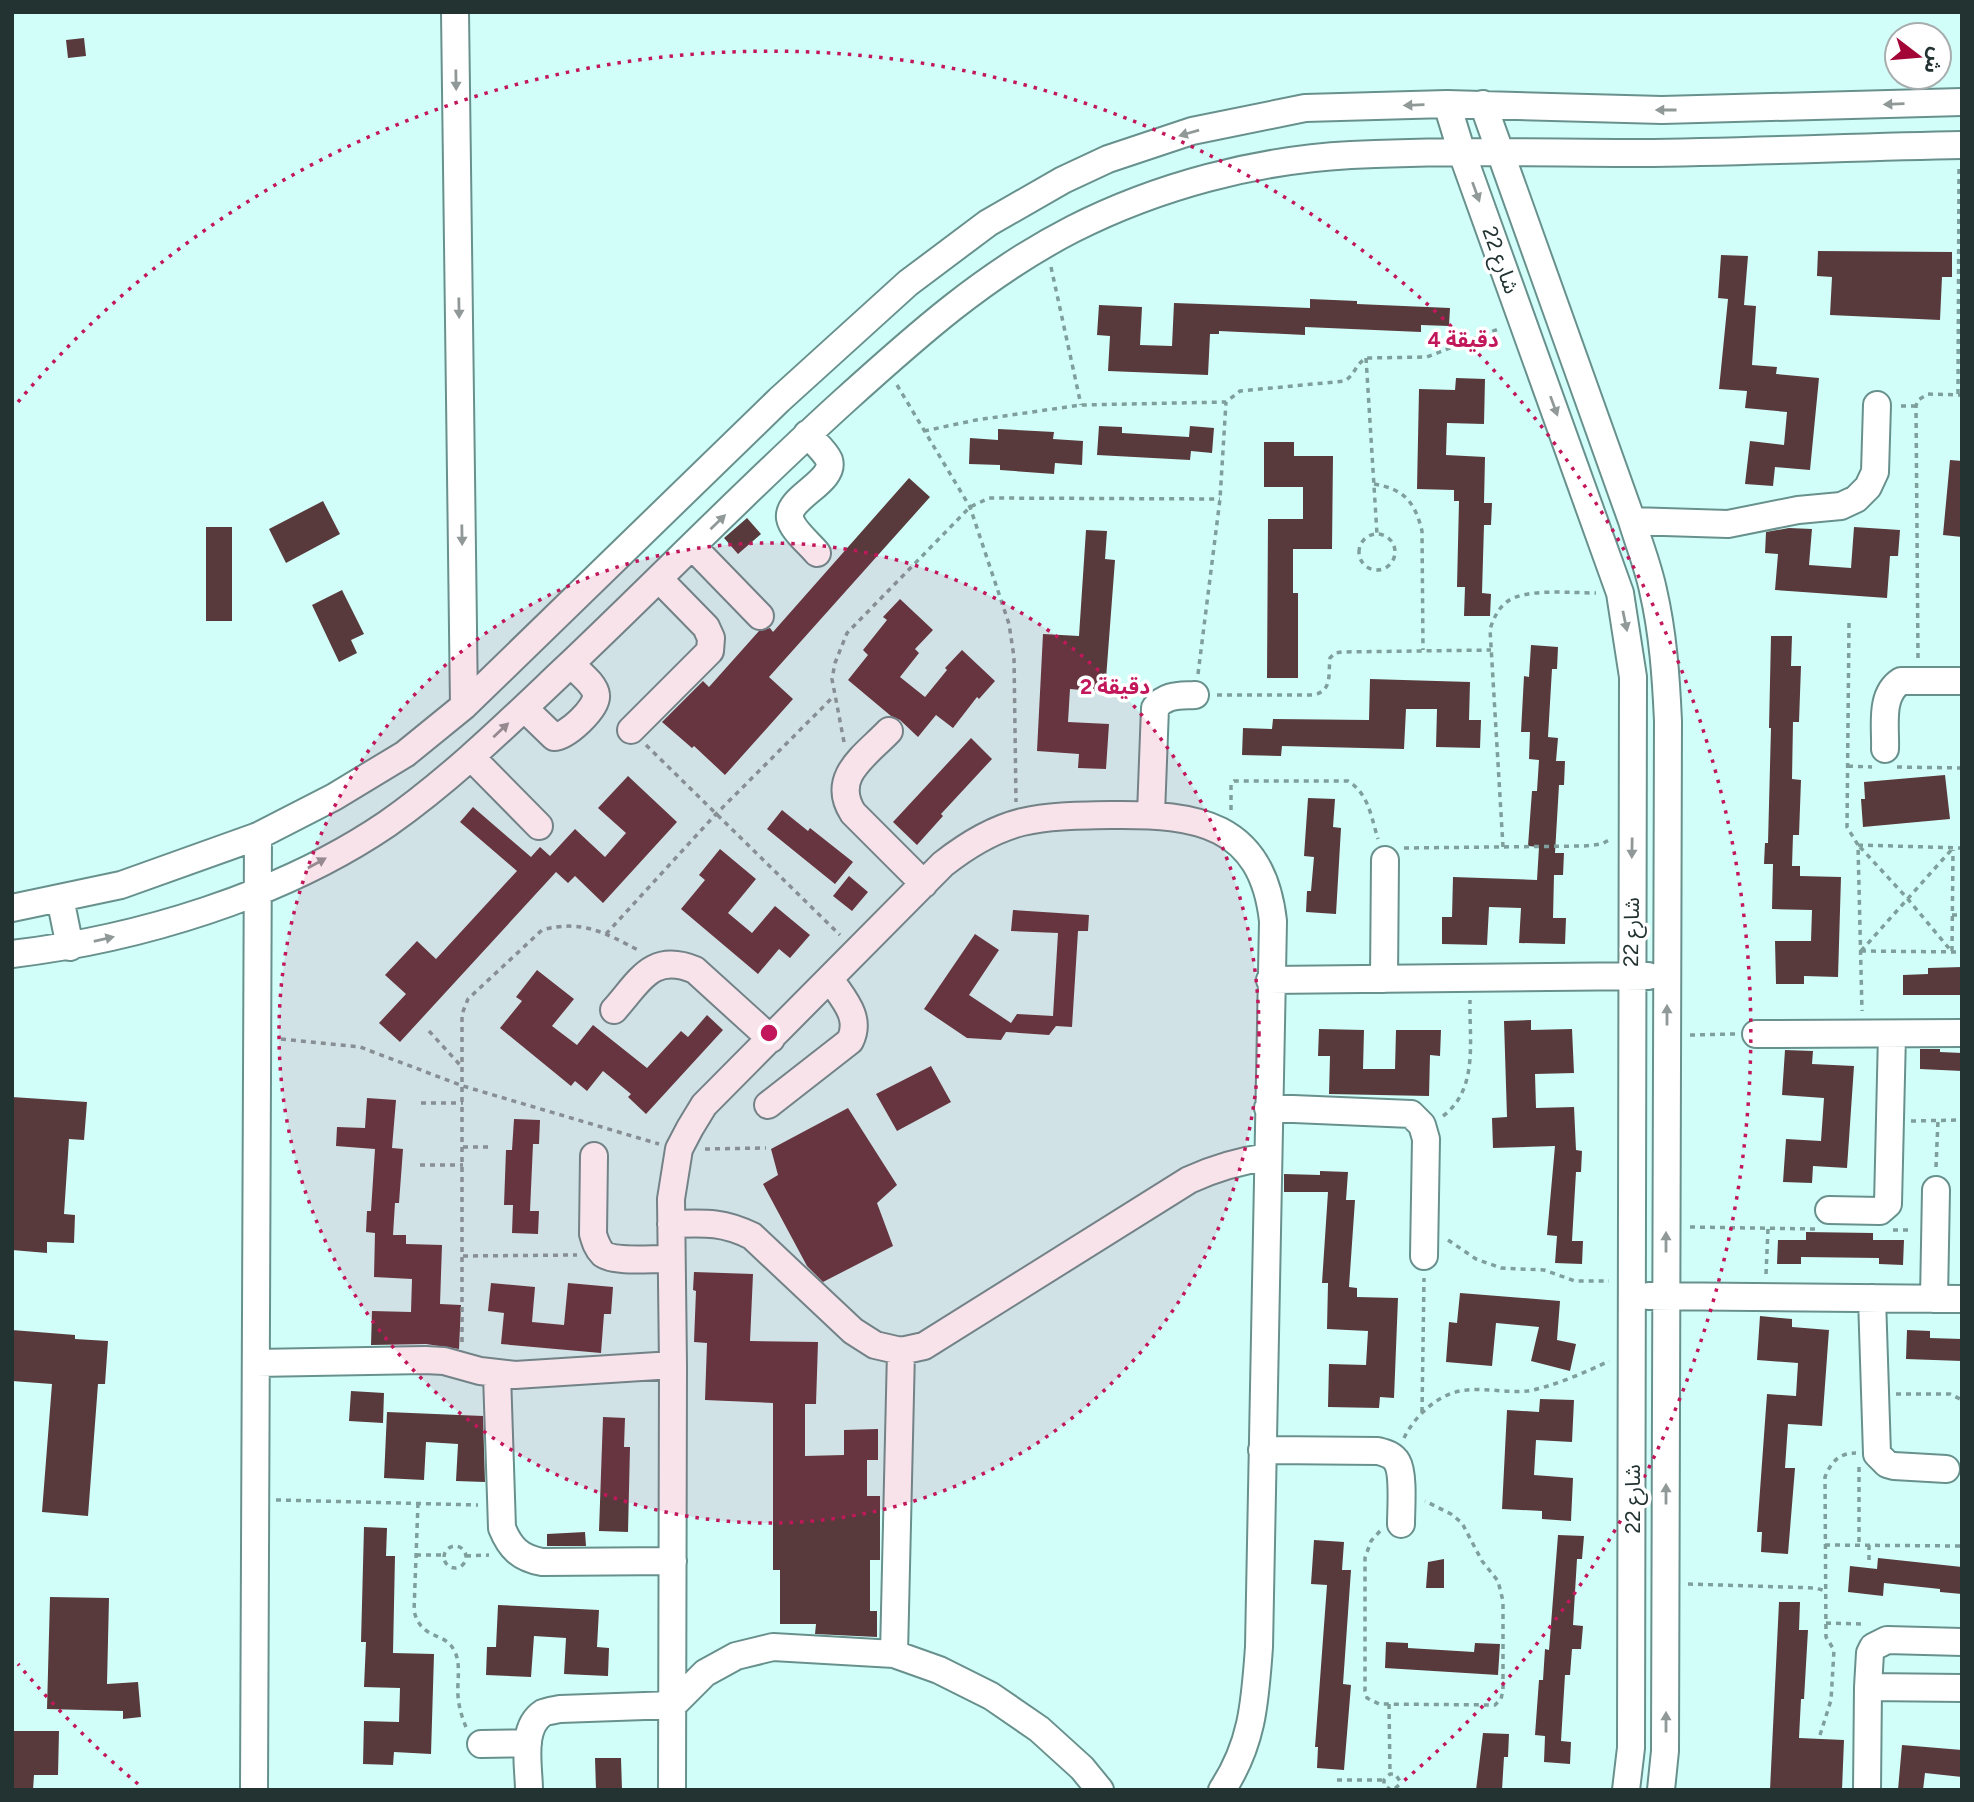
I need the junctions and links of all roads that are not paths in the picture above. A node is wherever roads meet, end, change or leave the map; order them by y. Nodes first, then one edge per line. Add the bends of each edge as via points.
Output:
1 (455, 12) edge
2 (1962, 102) edge
3 (1447, 104) junction
4 (1483, 104) junction
5 (1961, 145) edge
6 (1462, 153) junction
7 (1500, 153) junction
8 (1877, 405) dead end
9 (807, 435) junction
10 (1632, 521) junction
11 (692, 546) junction
12 (817, 553) dead end
13 (659, 579) junction
14 (760, 616) dead end
15 (571, 664) junction
16 (1962, 681) edge
17 (1195, 695) road end
18 (464, 706) junction
19 (524, 708) junction
20 (631, 730) road end
21 (889, 731) dead end
22 (471, 757) junction
23 (1881, 761) road end
24 (1151, 814) junction
25 (539, 826) dead end
26 (258, 836) junction
27 (1385, 860) road end
28 (924, 884) junction
29 (258, 892) junction
30 (60, 898) junction
31 (12, 908) edge
32 (69, 947) junction
33 (12, 954) edge
34 (1667, 975) junction
35 (1631, 976) junction
36 (830, 979) junction
37 (1384, 979) junction
38 (1270, 980) junction
39 (614, 1010) dead end
40 (1962, 1033) edge
41 (1756, 1034) road end
42 (1892, 1034) junction
43 (771, 1038) junction
44 (768, 1105) dead end
45 (1268, 1108) junction
46 (594, 1156) dead end
47 (1267, 1157) junction
48 (1936, 1190) road end
49 (1824, 1219) road end
50 (671, 1224) junction
51 (1424, 1256) road end
52 (671, 1259) junction
53 (1632, 1288) junction
54 (1666, 1296) junction
55 (1872, 1298) junction
56 (1934, 1299) junction
57 (1962, 1299) edge
58 (901, 1351) junction
59 (256, 1363) junction
60 (673, 1364) junction
61 (497, 1374) junction
62 (1262, 1450) junction
63 (1946, 1469) dead end
64 (1401, 1524) road end
65 (673, 1561) junction
66 (1962, 1642) edge
67 (894, 1654) junction
68 (1868, 1687) junction
69 (1962, 1688) edge
70 (673, 1705) junction
71 (528, 1743) junction
72 (481, 1744) road end
73 (254, 1790) edge
74 (529, 1790) edge
75 (672, 1790) edge
76 (1101, 1790) edge
77 (1222, 1790) edge
78 (1626, 1790) edge
79 (1661, 1790) edge
80 (1867, 1790) edge

1 -> 18 street
2 -> 4 street via 1662,110
3 - 4 street
3 - 6 street, شارع 22
3 -> 18 street via 1305,108 1192,131 1108,159 988,223 908,283 779,400
4 - 7 street, شارع 22
5 - 7 street
6 - 7 street
6 - 9 street via 1347,155 1269,166 1204,179 1135,202 1009,265 938,318
6 -> 35 street, شارع 22 via 1619,593 1633,677
7 - 10 street, شارع 22
8 - 10 street via 1875,472 1856,499 1841,506 1728,524
11 -> 9 street
9 - 12 street via 827,456 829,471 795,505 790,520
10 - 34 street, شارع 22 via 1652,587 1666,676
11 - 13 street
11 - 14 street
13 - 15 street
13 - 20 street via 706,627 710,651
15 - 19 street
15 - 19 street via 597,696 592,708 567,733 554,737
16 - 23 street via 1900,681 1886,703
17 - 24 street via 1171,696 1155,708
18 - 26 street via 405,754
22 -> 19 street
21 - 28 street via 851,772 844,785 845,800
22 - 25 street
29 -> 22 street via 382,827
24 - 28 street via 1030,818 969,844
24 - 38 street via 1208,823 1249,854 1270,897
26 - 29 street
26 - 30 street via 121,885
27 - 37 street
28 - 36 street
32 -> 29 street via 144,929
29 - 59 street
30 - 31 street
30 - 32 street
32 - 33 street
34 - 35 street
54 -> 34 street, شارع 22
35 - 37 street
35 - 53 street, شارع 22
36 - 43 street
36 - 44 street via 852,1013 854,1032 842,1047
37 - 38 street
38 - 45 street
39 - 43 street via 652,968 681,964 695,970
40 - 42 street
41 - 42 street
42 - 49 street via 1889,1199 1886,1207 1876,1212
43 - 50 street via 705,1105 690,1128 679,1149 670,1199
45 - 47 street
45 - 51 street via 1411,1114 1422,1125 1426,1139
46 - 52 street via 596,1245 615,1258
47 - 58 street via 1213,1168 924,1346
47 - 62 street
48 - 56 street
50 - 52 street
50 - 58 street via 731,1226 751,1236 853,1331 875,1345
52 - 60 street
53 - 54 street
53 - 78 street, شارع 22 via 1631,1748
54 - 55 street
79 -> 54 street, شارع 22 via 1667,1583
55 - 56 street
55 - 63 street via 1877,1454 1900,1468
56 - 57 street
58 - 67 street
59 - 61 street via 425,1360
59 - 73 street
60 - 61 street
60 - 65 street
61 - 65 street via 502,1528 508,1543 519,1554 542,1562
62 - 64 street via 1388,1454 1400,1471
62 - 77 street via 1259,1647 1253,1717 1245,1746
65 - 70 street
66 - 68 street via 1878,1643 1870,1653
67 - 70 street via 774,1647 736,1656 705,1673
67 - 76 street via 991,1696 1039,1728
68 - 69 street
68 - 80 street
70 - 71 street via 543,1713 531,1726
70 - 75 street
71 - 72 street
71 - 74 street

